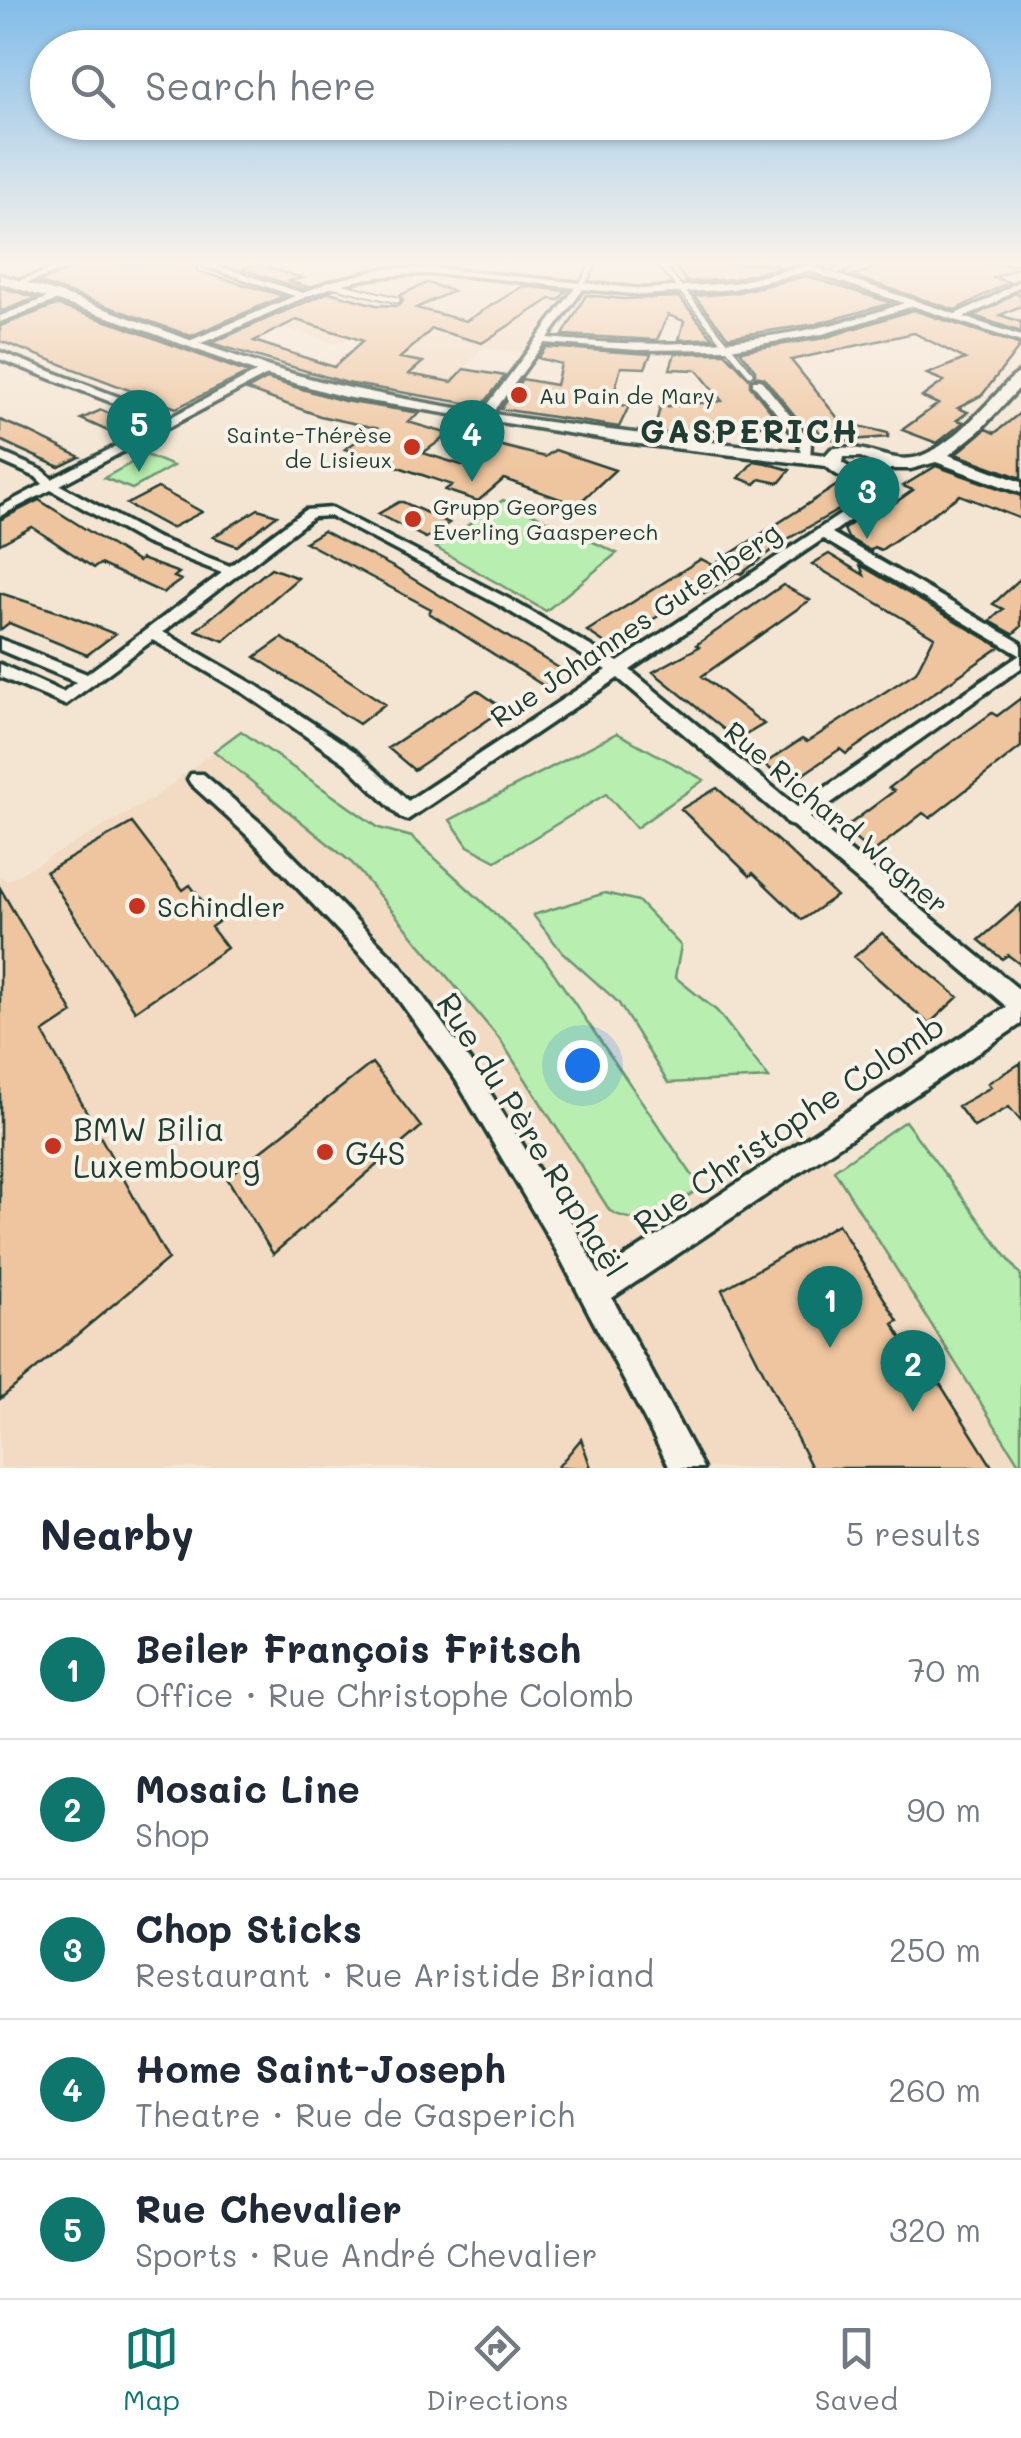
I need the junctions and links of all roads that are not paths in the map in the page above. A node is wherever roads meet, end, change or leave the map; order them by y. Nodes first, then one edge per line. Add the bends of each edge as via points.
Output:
1 (164, 333) edge
2 (216, 333) edge
3 (547, 333) edge
4 (716, 333) edge
5 (824, 333) edge
6 (542, 340) junction
7 (193, 342) junction
8 (726, 345) junction
9 (0, 355) edge
10 (267, 371) junction
11 (754, 377) joint
12 (1021, 377) edge
13 (486, 415) junction
14 (174, 422) junction
15 (0, 456) edge
16 (935, 456) junction
17 (806, 458) junction
18 (831, 461) junction
19 (882, 463) junction
20 (868, 477) junction
21 (52, 486) junction
22 (1021, 488) edge
23 (0, 512) edge
24 (820, 532) junction
25 (232, 572) junction
26 (152, 633) junction
27 (0, 644) edge
28 (1021, 650) edge
29 (1021, 660) edge
30 (0, 670) edge
31 (619, 670) junction
32 (84, 684) junction
33 (197, 780) dead end
34 (794, 819) junction
35 (1021, 1008) edge
36 (594, 1294) junction
37 (687, 1468) edge

1 - 7 street
2 - 7 street
3 - 6 street
4 - 8 lane
5 - 8 street
6 - 8 street via 628,350
6 - 13 street
7 - 10 street
8 - 11 lane
9 - 14 street
10 - 13 street via 357,395
10 - 14 street
11 - 17 street via 806,441
12 - 16 street
13 - 17 street
14 - 21 street
15 - 21 street
16 - 19 street
16 - 22 street
17 - 18 street
18 - 19 street via 853,451
18 - 20 street via 847,474
19 - 20 street via 883,471
20 - 24 street, Rue Johannes Gutenberg via 876,497
21 - 23 street
21 - 25 street via 150,540
24 - 28 street
24 - 31 street, Rue Johannes Gutenberg
25 - 26 street, Rue Richard Wagner
25 - 31 street, Rue Richard Wagner via 310,514 332,512
26 - 31 street, Rue Johannes Gutenberg via 351,758 407,812
26 - 32 street, Rue Richard Wagner
27 - 32 street
29 - 34 street
30 - 32 street via 65,699
31 - 34 street, Rue Richard Wagner
33 - 36 street, Rue du Père Raphaël via 257,832 392,972 464,1072
34 - 35 street, Rue Richard Wagner
35 - 36 street, Rue Christophe Colomb
36 - 37 street, Rue du Père Raphaël

